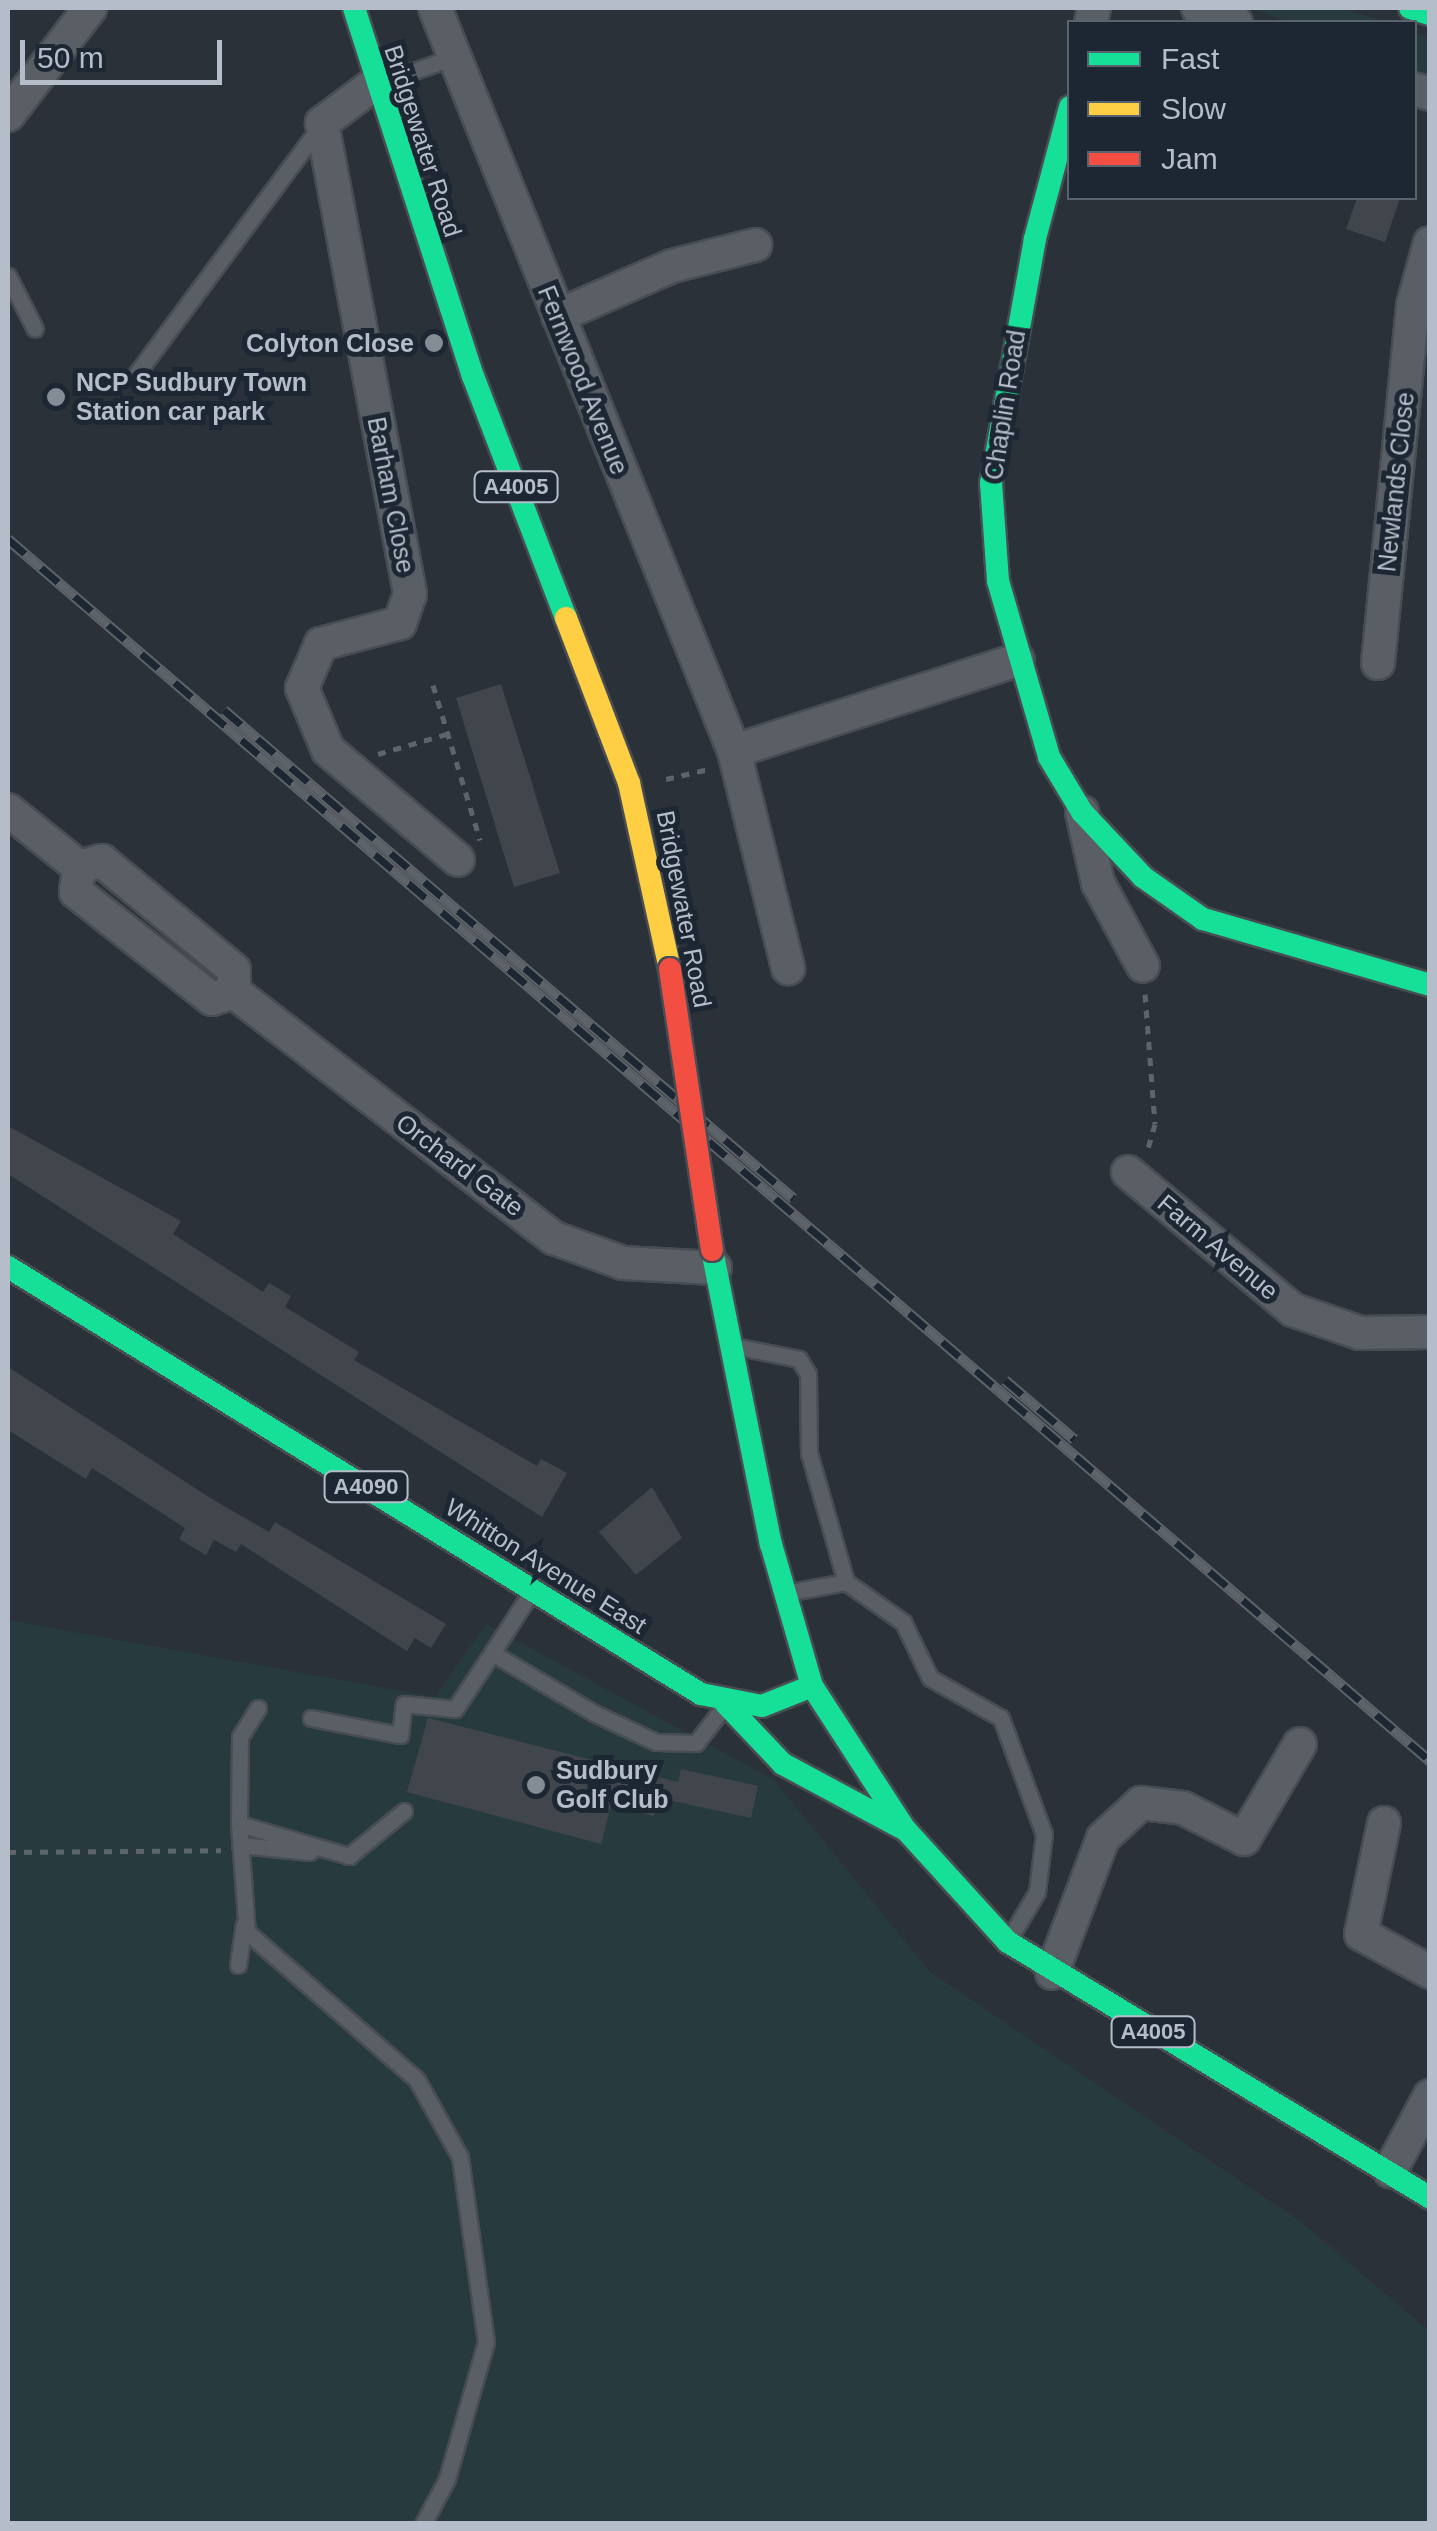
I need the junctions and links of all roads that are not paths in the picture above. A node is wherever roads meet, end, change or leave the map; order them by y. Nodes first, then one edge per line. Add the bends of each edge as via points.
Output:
1 (90, 8) edge
2 (354, 8) edge
3 (436, 8) edge
4 (1198, 8) edge
5 (1410, 8) edge
6 (1430, 14) edge
7 (1231, 20) edge
8 (454, 57) junction
9 (373, 85) junction
10 (8, 115) edge
11 (1067, 119) edge
12 (322, 124) junction
13 (1430, 244) edge
14 (754, 245) dead end
15 (8, 276) edge
16 (558, 316) junction
17 (35, 329) dead end
18 (137, 373) dead end
19 (1018, 660) junction
20 (1378, 663) dead end
21 (734, 751) junction
22 (8, 810) edge
23 (1082, 812) junction
24 (472, 858) road end
25 (1143, 966) road end
26 (788, 968) dead end
27 (1430, 985) edge
28 (1128, 1172) road end
29 (714, 1259) junction
30 (8, 1267) edge
31 (1430, 1332) edge
32 (727, 1345) junction
33 (846, 1582) junction
34 (533, 1590) junction
35 (785, 1594) junction
36 (492, 1653) junction
37 (812, 1686) junction
38 (726, 1704) junction
39 (258, 1708) dead end
40 (311, 1718) dead end
41 (1300, 1744) dead end
42 (404, 1811) dead end
43 (1384, 1823) dead end
44 (239, 1824) junction
45 (904, 1829) junction
46 (237, 1848) junction
47 (349, 1856) junction
48 (244, 1920) junction
49 (1008, 1942) junction
50 (238, 1965) dead end
51 (1430, 1972) edge
52 (1052, 1973) junction
53 (1430, 2096) edge
54 (1390, 2171) junction
55 (1430, 2198) edge
56 (423, 2524) edge

1 - 10 street
2 - 9 main road, Bridgewater Road / A4005
3 - 8 street, Fernwood Avenue
4 - 7 street
5 - 6 main road
8 - 9 lane
8 - 16 street, Fernwood Avenue
9 - 12 street
9 - 29 main road, Bridgewater Road / A4005, bridge via 629,783 670,968
11 - 19 main road, Chaplin Road via 1019,314 991,484 998,581
12 - 18 lane
12 - 24 street, Barham Close via 410,594 400,623 321,644 302,688 328,750
13 - 20 street, Newlands Close via 1413,305
14 - 16 street via 672,266
15 - 17 lane
16 - 21 street, Fernwood Avenue
19 - 21 street
19 - 23 main road, Chaplin Road via 1049,757
21 - 26 street, Fernwood Avenue
22 - 29 street, Orchard Gate via 79,867 76,892 212,1000 234,992 554,1238 623,1263
23 - 25 street, Chaplin Road via 1098,883
23 - 27 main road, Chaplin Road via 1143,876 1203,919
28 - 31 street, Farm Avenue via 1293,1310 1360,1333
29 - 32 main road, Bridgewater Road / A4005
30 - 34 main road, Whitton Avenue East / A4090
32 - 33 lane via 799,1359 808,1374 809,1453
32 - 35 main road, Bridgewater Road / A4005
33 - 35 lane
33 - 49 lane via 903,1622 930,1678 1001,1718 1044,1834 1037,1892
34 - 36 lane
34 - 38 main road, Whitton Avenue East / A4090
35 - 37 main road, Bridgewater Road / A4005
36 - 38 lane via 656,1742 696,1743
36 - 40 lane via 455,1709 404,1704 400,1734
37 - 38 main road via 762,1706
37 - 45 main road, Bridgewater Road / A4005
38 - 45 main road, Bridgewater Road / A4005 via 782,1764
39 - 44 lane via 240,1738
41 - 52 street via 1244,1840 1183,1808 1141,1803 1104,1838
42 - 47 lane
43 - 51 street via 1362,1934
44 - 46 lane
44 - 47 lane
45 - 49 main road, Bridgewater Road / A4005
46 - 47 lane
46 - 48 lane
48 - 50 lane
48 - 56 lane via 264,1951 416,2080 460,2156 486,2342 448,2479
49 - 52 main road, Bridgewater Road / A4005
52 - 54 main road, Bridgewater Road / A4005
53 - 54 street
54 - 55 main road, Bridgewater Road / A4005

